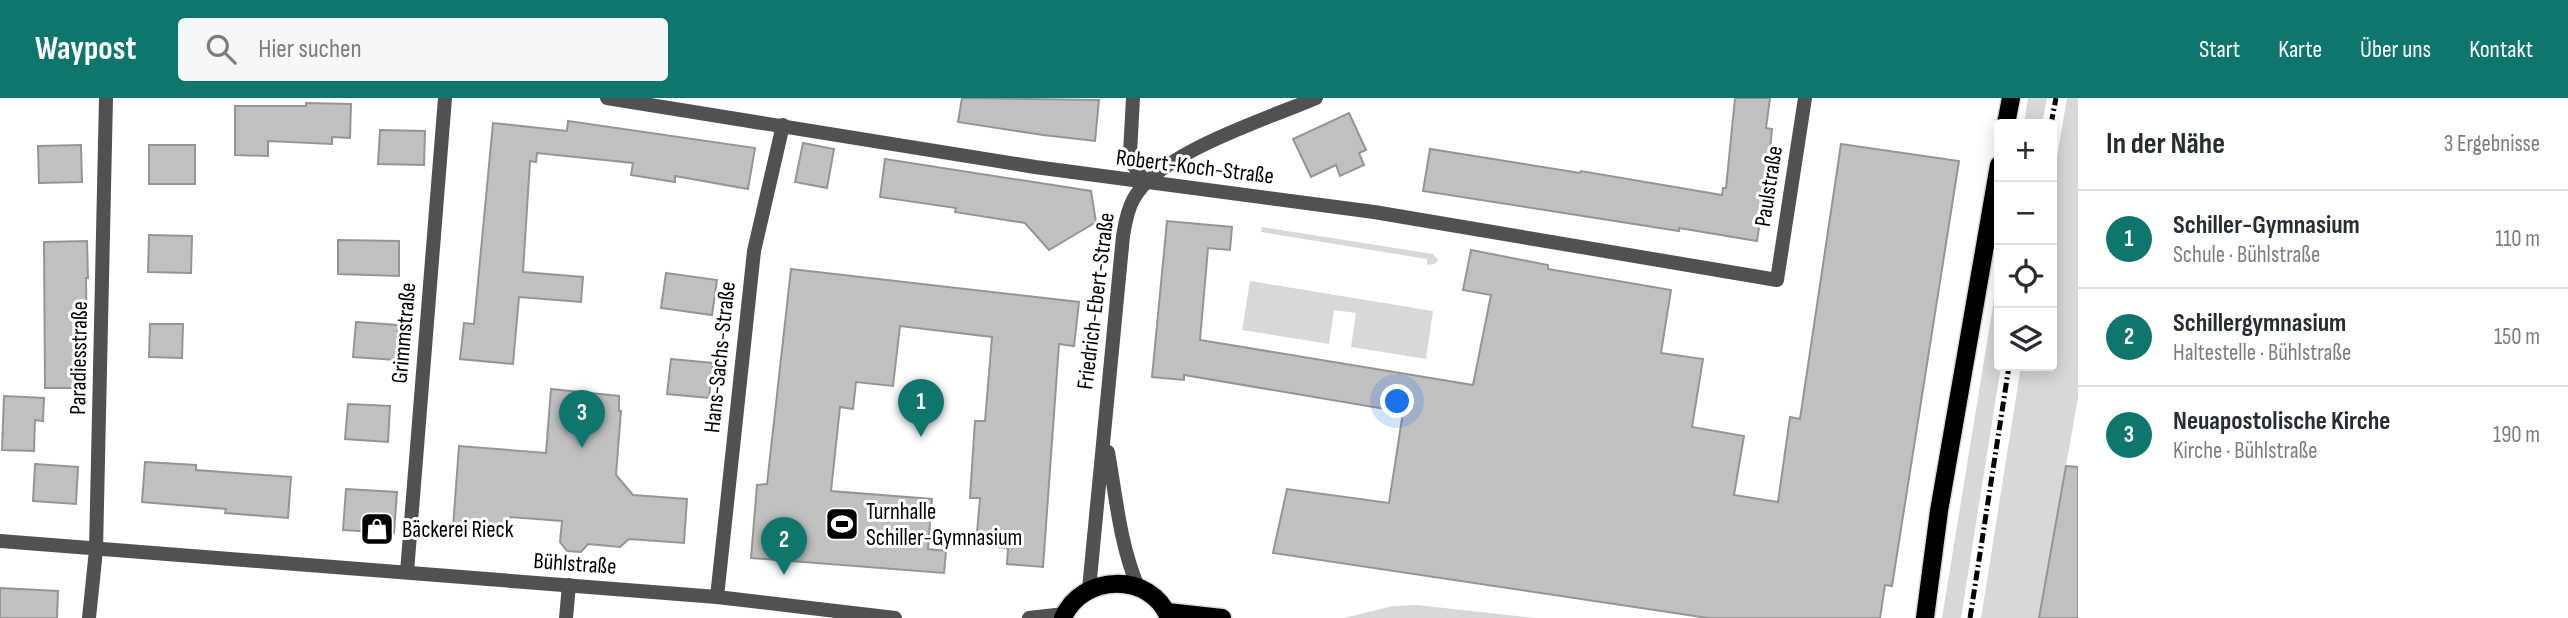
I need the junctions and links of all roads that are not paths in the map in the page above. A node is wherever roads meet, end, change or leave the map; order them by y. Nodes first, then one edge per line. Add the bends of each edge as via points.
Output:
1 (107, 98) edge
2 (445, 98) edge
3 (607, 98) edge
4 (1133, 98) edge
5 (1315, 98) edge
6 (1805, 98) edge
7 (2011, 98) edge
8 (2007, 119) edge
9 (783, 125) junction
10 (1145, 182) junction
11 (1996, 182) edge
12 (1777, 280) joint
13 (1105, 434) junction
14 (0, 541) edge
15 (96, 550) junction
16 (407, 572) junction
17 (569, 585) junction
18 (1138, 587) junction
19 (1089, 589) junction
20 (717, 597) junction
21 (1168, 615) edge
22 (1063, 616) edge
23 (89, 618) edge
24 (566, 618) edge
25 (895, 618) edge
26 (1029, 618) edge
27 (1222, 618) edge
28 (1924, 618) edge

1 - 15 street, Paradiesstraße
2 - 16 street, Grimmstraße
3 - 9 street, Robert-Koch-Straße
4 - 10 street via 1130,153
5 - 10 street via 1180,156
6 - 12 street, Paulstraße
7 - 8 main road
9 - 10 street, Robert-Koch-Straße
9 - 20 street, Hans-Sachs-Straße via 754,251
10 - 12 street, Robert-Koch-Straße via 1400,216
10 - 13 street, Friedrich-Ebert-Straße via 1133,199 1123,236
11 - 28 main road
13 - 18 street, Friedrich-Ebert-Straße via 1124,544
13 - 19 street, Friedrich-Ebert-Straße
14 - 15 street, Bühlstraße
15 - 16 street, Bühlstraße
15 - 23 street, Paradiesstraße
16 - 17 street, Bühlstraße
17 - 20 street, Bühlstraße
17 - 24 street
18 - 19 main road via 1122,583
18 - 21 main road via 1155,597
19 - 22 main road
20 - 25 street, Bühlstraße
21 - 27 main road
22 - 26 street

